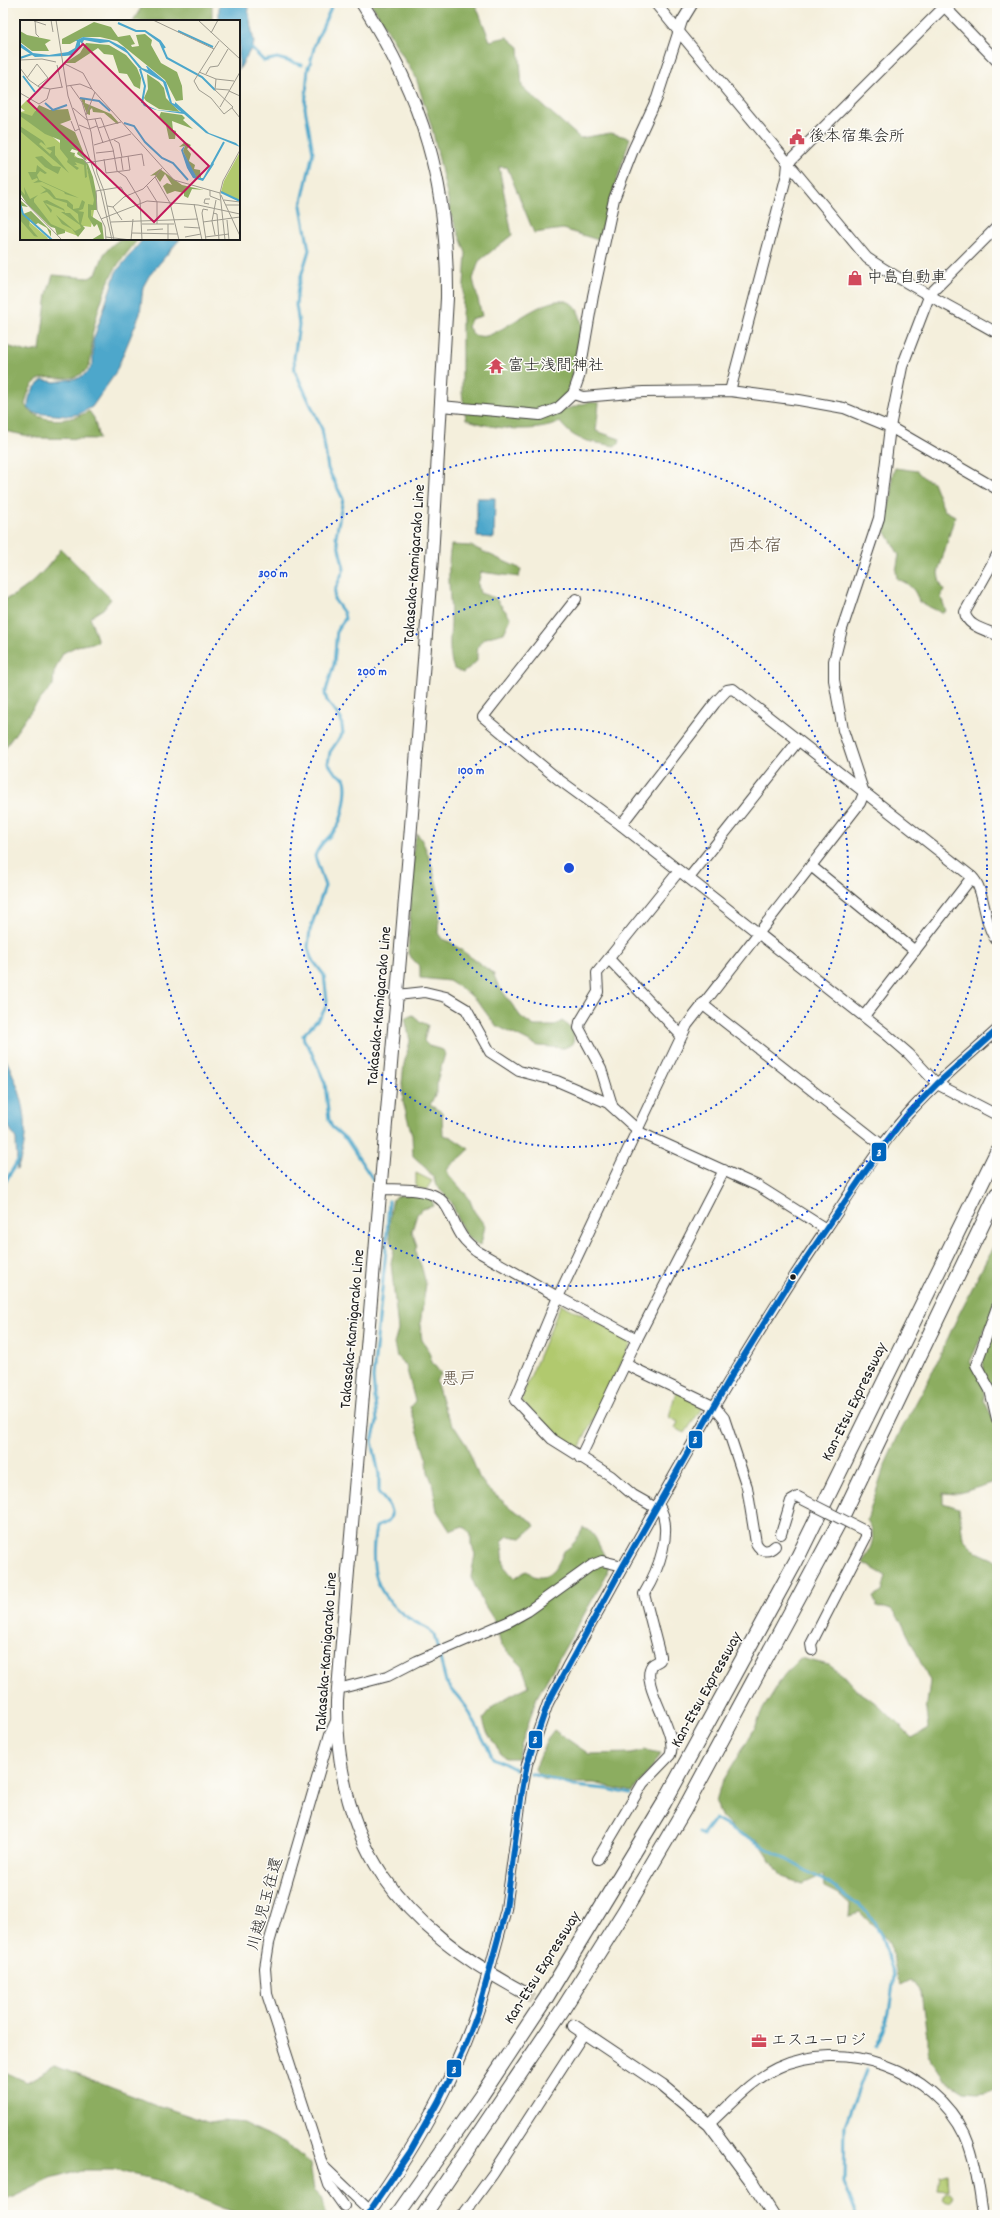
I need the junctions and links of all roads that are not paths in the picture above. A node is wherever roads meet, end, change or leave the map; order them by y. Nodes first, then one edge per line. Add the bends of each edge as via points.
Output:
1 (362, 3) edge
2 (655, 3) edge
3 (693, 3) edge
4 (944, 4) edge
5 (680, 31) junction
6 (997, 60) edge
7 (788, 162) junction
8 (997, 227) edge
9 (930, 294) junction
10 (997, 333) edge
11 (730, 391) junction
12 (573, 394) junction
13 (441, 406) junction
14 (890, 427) junction
15 (997, 489) edge
16 (997, 555) edge
17 (576, 599) dead end
18 (997, 635) edge
19 (798, 741) junction
20 (864, 793) junction
21 (621, 825) junction
22 (811, 866) junction
23 (679, 871) junction
24 (972, 877) junction
25 (689, 878) junction
26 (758, 934) junction
27 (997, 941) edge
28 (915, 951) junction
29 (609, 959) junction
30 (397, 995) junction
31 (702, 1004) junction
32 (864, 1016) junction
33 (997, 1030) edge
34 (681, 1035) junction
35 (937, 1084) junction
36 (612, 1105) junction
37 (994, 1114) edge
38 (636, 1129) junction
39 (883, 1146) junction
40 (997, 1152) edge
41 (724, 1170) junction
42 (381, 1189) junction
43 (997, 1194) edge
44 (826, 1230) junction
45 (558, 1297) junction
46 (997, 1307) edge
47 (637, 1339) junction
48 (625, 1364) junction
49 (715, 1407) junction
50 (997, 1419) edge
51 (580, 1458) junction
52 (657, 1506) junction
53 (781, 1534) dead end
54 (775, 1546) dead end
55 (623, 1566) junction
56 (812, 1650) dead end
57 (338, 1689) junction
58 (336, 1721) junction
59 (598, 1858) dead end
60 (489, 1972) junction
61 (523, 1992) tunnel mouth
62 (574, 2026) tunnel mouth
63 (584, 2033) junction
64 (709, 2124) junction
65 (322, 2165) junction
66 (344, 2206) dead end
67 (366, 2210) edge
68 (397, 2215) edge
69 (424, 2215) edge
70 (463, 2215) edge
71 (773, 2215) edge
72 (983, 2215) edge

1 - 13 main road, Takasaka-Kamigarako Line via 408,83 425,130 437,179 447,258
2 - 5 street
3 - 5 street via 682,21
4 - 6 street
4 - 7 street
5 - 7 street
5 - 12 street via 657,98 614,199 592,296 579,377
7 - 9 street via 867,258 896,277
7 - 11 street
8 - 9 street
9 - 10 street
9 - 14 street via 902,367
11 - 12 street via 643,392 583,397
11 - 14 street via 844,408
12 - 13 street via 558,408 540,415
13 - 30 main road, Takasaka-Kamigarako Line via 432,558
14 - 15 street
14 - 20 street via 879,518 834,661 834,680 843,730
16 - 18 street via 965,612 972,624
17 - 21 street via 483,717 558,779
19 - 20 street
19 - 21 street via 733,689 727,690
19 - 25 street
20 - 22 street via 860,804
20 - 24 street
21 - 23 street
22 - 26 street
22 - 28 street
23 - 25 street
23 - 29 street
24 - 27 street via 979,889 989,928
24 - 28 street
25 - 26 street
26 - 31 street
26 - 32 street
28 - 32 street
29 - 34 street
29 - 36 street via 597,973 598,992 585,1010 579,1028 601,1069
30 - 36 street via 425,992 446,997 466,1010 485,1046 502,1060 519,1071 557,1081
30 - 42 main road, Takasaka-Kamigarako Line
31 - 34 street
31 - 39 street
32 - 35 street via 909,1054
33 - 35 street
34 - 38 street
35 - 37 street
35 - 39 street via 906,1116
36 - 38 street
38 - 41 street
38 - 45 street
39 - 44 street
40 - 68 highway, Kan-Etsu Expressway via 796,1561 664,1803 546,1998
41 - 44 street via 758,1186
41 - 47 street
42 - 45 street via 427,1193 437,1197 445,1204 466,1242
42 - 57 main road, Takasaka-Kamigarako Line
43 - 69 highway via 844,1513 684,1810 624,1912 562,2009
44 - 49 street via 784,1291
45 - 47 street
45 - 51 street via 515,1400 543,1431
46 - 50 street via 976,1365 990,1390
47 - 48 street
48 - 49 street
48 - 51 street
49 - 52 street
49 - 54 street via 724,1418 747,1487 756,1543 759,1549 765,1551
51 - 52 street via 611,1476 633,1495
52 - 55 street
52 - 59 street via 663,1512 666,1528 660,1562 644,1594 660,1660 652,1665 649,1676 673,1749 642,1782
53 - 56 street, bridge via 790,1501 798,1497 866,1533 811,1644
55 - 57 street via 602,1561 592,1565 510,1621 388,1676
55 - 60 street via 548,1703 534,1739 522,1791 506,1909
57 - 58 main road, Takasaka-Kamigarako Line
58 - 60 main road, Takasaka-Kamigarako Line via 343,1783 354,1819 374,1862 417,1918 438,1937
58 - 65 street, 川越児玉往還 via 269,1943 265,1968 267,1994
60 - 61 main road, Takasaka-Kamigarako Line
60 - 67 main road via 467,2042 438,2102 410,2152
62 - 63 main road
63 - 64 main road via 662,2085
63 - 70 street via 493,2174
64 - 71 main road
64 - 72 street via 752,2084 778,2068 819,2056 874,2062 913,2079 940,2101 955,2119 965,2135 973,2159
65 - 66 street, 川越児玉往還 via 336,2199
65 - 67 street

